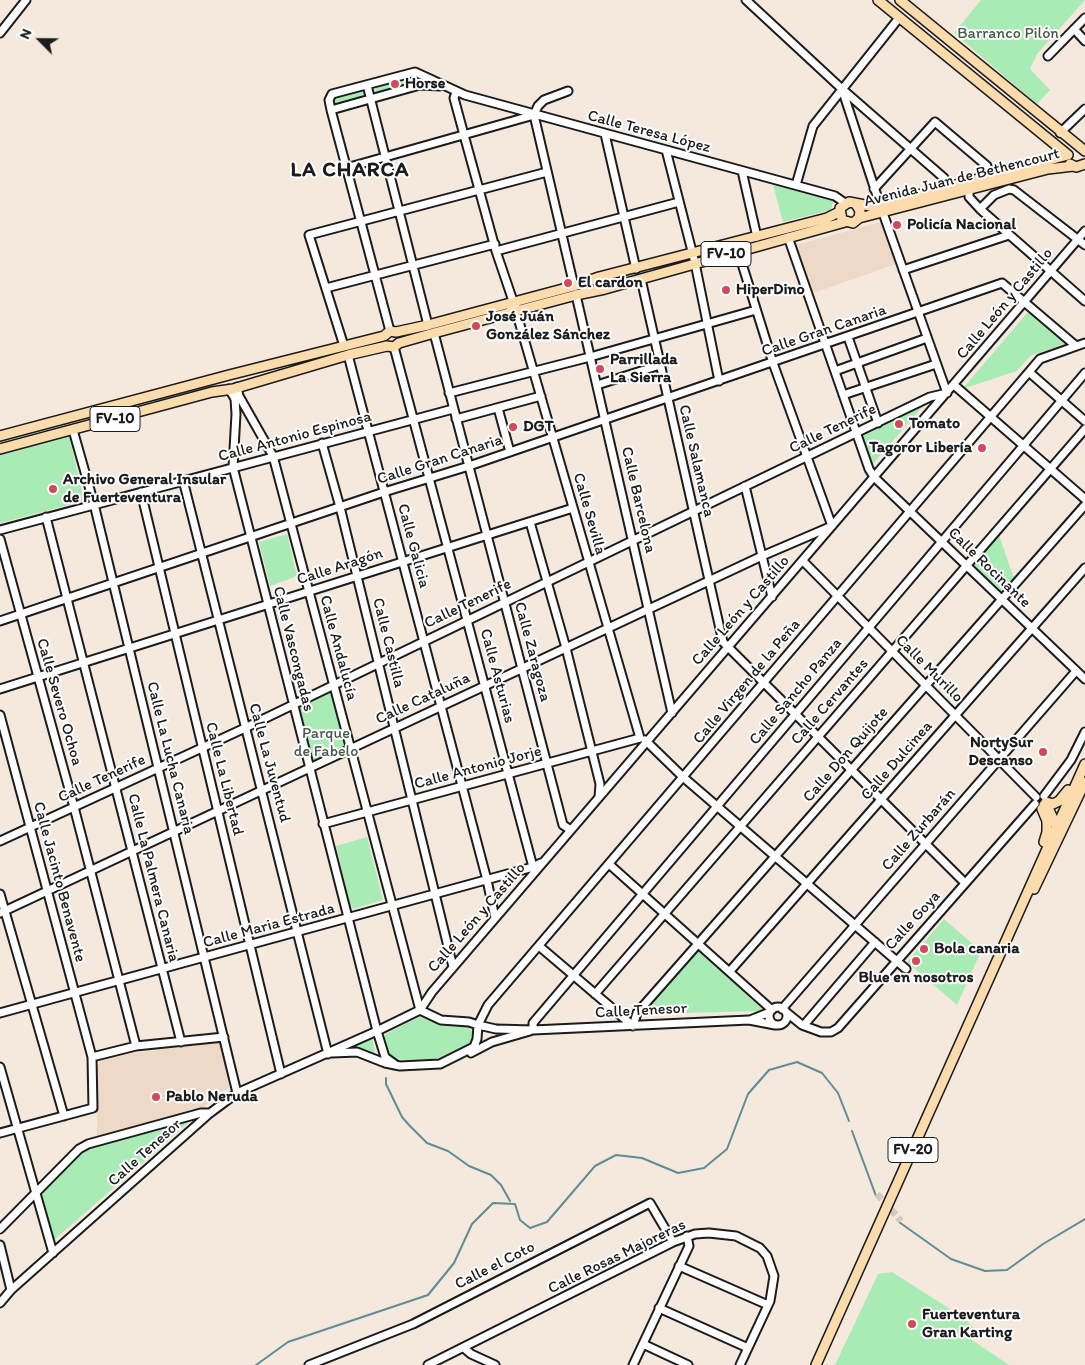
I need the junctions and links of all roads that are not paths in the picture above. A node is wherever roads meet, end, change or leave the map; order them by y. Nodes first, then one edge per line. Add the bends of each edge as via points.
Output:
1 (26, 0) edge
2 (746, 0) edge
3 (878, 0) edge
4 (900, 0) edge
5 (899, 18) junction
6 (1085, 18) edge
7 (3, 23) edge
8 (1074, 29) junction
9 (0, 33) edge
10 (1085, 40) edge
11 (1048, 56) dead end
12 (367, 85) junction
13 (445, 87) junction
14 (842, 89) junction
15 (568, 91) dead end
16 (456, 92) junction
17 (371, 99) junction
18 (1085, 109) edge
19 (331, 110) junction
20 (534, 115) junction
21 (1034, 128) junction
22 (1060, 133) junction
23 (605, 134) junction
24 (464, 135) junction
25 (911, 148) junction
26 (666, 150) junction
27 (1083, 150) edge
28 (1068, 155) junction
29 (386, 157) junction
30 (1049, 160) junction
31 (1085, 164) edge
32 (1074, 167) junction
33 (346, 168) junction
34 (742, 171) junction
35 (548, 172) junction
36 (1085, 174) edge
37 (990, 175) junction
38 (796, 185) junction
39 (950, 187) junction
40 (874, 189) junction
41 (480, 190) junction
42 (969, 190) junction
43 (679, 202) junction
44 (845, 203) junction
45 (856, 204) junction
46 (881, 209) junction
47 (980, 209) junction
48 (398, 212) junction
49 (839, 212) junction
50 (624, 217) junction
51 (859, 218) junction
52 (360, 222) junction
53 (845, 222) junction
54 (1085, 232) edge
55 (562, 233) junction
56 (1009, 235) junction
57 (757, 237) junction
58 (788, 237) junction
59 (1078, 240) junction
60 (1085, 245) edge
61 (496, 248) junction
62 (738, 251) junction
63 (692, 254) junction
64 (695, 263) junction
65 (413, 267) junction
66 (636, 269) junction
67 (903, 270) junction
68 (1051, 272) junction
69 (375, 276) junction
70 (601, 278) junction
71 (641, 279) junction
72 (326, 288) junction
73 (603, 288) junction
74 (575, 290) junction
75 (1085, 301) edge
76 (508, 302) junction
77 (1024, 303) junction
78 (519, 310) junction
79 (756, 310) junction
80 (918, 313) junction
81 (706, 323) junction
82 (428, 325) junction
83 (390, 333) junction
84 (434, 333) junction
85 (654, 337) junction
86 (848, 337) junction
87 (927, 338) junction
88 (1085, 343) edge
89 (826, 345) junction
90 (344, 346) junction
91 (393, 346) junction
92 (1076, 346) junction
93 (348, 355) junction
94 (590, 356) junction
95 (773, 363) junction
96 (857, 363) junction
97 (936, 364) junction
98 (660, 365) junction
99 (533, 369) junction
100 (835, 371) junction
101 (1029, 372) junction
102 (1085, 373) edge
103 (230, 376) junction
104 (720, 381) junction
105 (597, 385) junction
106 (954, 385) junction
107 (233, 388) junction
108 (866, 388) junction
109 (449, 392) junction
110 (947, 393) junction
111 (843, 395) junction
112 (541, 396) junction
113 (668, 398) junction
114 (1061, 401) junction
115 (498, 408) junction
116 (453, 409) junction
117 (991, 417) junction
118 (456, 419) junction
119 (605, 419) junction
120 (413, 420) junction
121 (1085, 422) edge
122 (878, 423) junction
123 (1085, 429) edge
124 (73, 430) junction
125 (368, 432) junction
126 (856, 433) junction
127 (0, 436) edge
128 (553, 437) junction
129 (322, 444) junction
130 (1024, 445) junction
131 (0, 449) edge
132 (510, 452) junction
133 (273, 456) junction
134 (809, 456) junction
135 (469, 466) junction
136 (233, 467) junction
137 (1051, 469) junction
138 (874, 477) junction
139 (429, 478) junction
140 (183, 480) junction
141 (745, 486) junction
142 (140, 492) junction
143 (384, 492) junction
144 (1085, 499) edge
145 (94, 504) junction
146 (1085, 505) edge
147 (340, 507) junction
148 (574, 508) junction
149 (693, 510) junction
150 (910, 511) junction
151 (46, 517) junction
152 (530, 522) junction
153 (291, 523) junction
154 (832, 526) junction
155 (0, 530) edge
156 (487, 535) junction
157 (251, 537) junction
158 (0, 539) edge
159 (633, 540) junction
160 (942, 542) junction
161 (448, 548) junction
162 (202, 553) junction
163 (762, 556) junction
164 (589, 561) junction
165 (803, 561) junction
166 (402, 562) junction
167 (967, 566) junction
168 (159, 568) junction
169 (1085, 568) edge
170 (357, 576) junction
171 (710, 580) junction
172 (546, 582) junction
173 (113, 583) junction
174 (309, 591) junction
175 (838, 596) junction
176 (772, 597) junction
177 (67, 598) junction
178 (1001, 599) junction
179 (504, 602) junction
180 (268, 604) junction
181 (649, 609) junction
182 (20, 614) junction
183 (218, 620) junction
184 (468, 620) junction
185 (0, 622) edge
186 (869, 627) junction
187 (608, 628) junction
188 (1032, 628) junction
189 (175, 634) junction
190 (423, 641) junction
191 (129, 648) junction
192 (566, 648) junction
193 (728, 648) junction
194 (892, 651) junction
195 (83, 662) junction
196 (378, 662) junction
197 (522, 668) junction
198 (1076, 671) junction
199 (38, 677) junction
200 (1085, 679) edge
201 (333, 683) junction
202 (764, 683) junction
203 (926, 685) junction
204 (485, 686) junction
205 (0, 688) edge
206 (293, 703) junction
207 (441, 706) junction
208 (672, 713) junction
209 (795, 714) junction
210 (0, 715) edge
211 (956, 715) junction
212 (245, 728) junction
213 (395, 728) junction
214 (1085, 732) edge
215 (818, 736) junction
216 (640, 738) junction
217 (647, 742) junction
218 (202, 747) junction
219 (350, 748) junction
220 (591, 751) junction
221 (1000, 759) junction
222 (1085, 759) edge
223 (547, 763) junction
224 (1085, 764) edge
225 (158, 768) junction
226 (852, 769) junction
227 (309, 770) junction
228 (508, 774) junction
229 (1085, 774) edge
230 (683, 777) junction
231 (1085, 782) edge
232 (462, 786) junction
233 (116, 788) junction
234 (263, 792) junction
235 (598, 798) junction
236 (413, 799) junction
237 (881, 800) junction
238 (1042, 803) junction
239 (717, 806) junction
240 (74, 807) junction
241 (1064, 808) junction
242 (218, 812) junction
243 (367, 812) junction
244 (323, 824) junction
245 (1056, 825) junction
246 (740, 826) junction
247 (30, 827) junction
248 (571, 830) junction
249 (175, 833) junction
250 (0, 841) edge
251 (926, 843) junction
252 (132, 852) junction
253 (775, 856) junction
254 (544, 862) junction
255 (609, 864) junction
256 (533, 867) junction
257 (90, 872) junction
258 (1036, 878) junction
259 (487, 880) junction
260 (965, 883) junction
261 (807, 884) junction
262 (48, 891) junction
263 (436, 893) junction
264 (0, 894) edge
265 (642, 894) junction
266 (392, 905) junction
267 (2, 912) edge
268 (664, 914) junction
269 (347, 918) junction
270 (495, 918) junction
271 (855, 924) junction
272 (297, 931) junction
273 (875, 942) junction
274 (698, 943) junction
275 (250, 945) junction
276 (539, 946) junction
277 (204, 957) junction
278 (896, 961) junction
279 (453, 967) junction
280 (906, 969) dead end
281 (162, 970) junction
282 (730, 971) junction
283 (573, 975) junction
284 (119, 982) junction
285 (432, 992) junction
286 (75, 993) junction
287 (416, 994) junction
288 (595, 994) junction
289 (32, 1005) junction
290 (420, 1010) junction
291 (485, 1010) junction
292 (784, 1010) junction
293 (771, 1011) junction
294 (0, 1013) edge
295 (750, 1020) junction
296 (478, 1025) junction
297 (778, 1025) junction
298 (803, 1025) junction
299 (633, 1026) junction
300 (513, 1027) junction
301 (533, 1030) junction
302 (377, 1031) junction
303 (224, 1038) junction
304 (181, 1042) junction
305 (136, 1046) junction
306 (328, 1054) junction
307 (92, 1057) junction
308 (445, 1062) junction
309 (396, 1065) junction
310 (0, 1067) edge
311 (281, 1074) junction
312 (237, 1093) junction
313 (210, 1113) junction
314 (64, 1116) junction
315 (17, 1128) junction
316 (0, 1133) edge
317 (36, 1194) junction
318 (0, 1229) edge
319 (687, 1236) junction
320 (673, 1242) junction
321 (0, 1245) edge
322 (53, 1253) junction
323 (679, 1266) junction
324 (12, 1290) junction
325 (0, 1303) edge
326 (768, 1305) junction
327 (659, 1308) junction
328 (643, 1344) junction
329 (464, 1348) junction
330 (748, 1348) junction
331 (310, 1365) edge
332 (428, 1365) edge
333 (495, 1365) edge
334 (633, 1365) edge
335 (688, 1365) edge
336 (740, 1365) edge
337 (816, 1365) edge

1 - 7 street
2 - 14 street
3 - 5 main road
4 - 22 main road
5 - 14 street
5 - 21 main road
6 - 8 street
7 - 9 street
8 - 10 street
8 - 11 street
12 - 13 street, Calle Teresa López via 415,72
12 - 17 street
12 - 19 street, Calle Teresa López via 332,94 329,100
13 - 16 street, Calle Teresa López
13 - 17 street, Calle Teresa López via 420,85
14 - 25 street
14 - 38 street via 813,126
14 - 40 street
15 - 20 street via 544,100
16 - 20 street, Calle Teresa López
16 - 24 street via 454,98
17 - 19 street, Calle Teresa López
17 - 29 street
18 - 22 street
19 - 33 street
20 - 23 street, Calle Teresa López
20 - 24 street
20 - 35 street, Calle Barcelona
21 - 28 main road
21 - 30 main road via 1049,145
22 - 27 main road
23 - 26 street, Calle Teresa López
23 - 50 street
24 - 29 street
24 - 41 street
25 - 37 street via 935,122 987,166
25 - 39 street
25 - 40 street
26 - 34 street, Calle Teresa López
26 - 43 street
27 - 28 main road via 1073,148
28 - 30 main road, Avenida Juan de Bethencourt / FV-10
28 - 32 main road
29 - 33 street
29 - 48 street
30 - 37 main road, Avenida Juan de Bethencourt / FV-10
31 - 32 main road, Avenida Juan de Bethencourt
32 - 36 main road
32 - 42 main road, Avenida Juan de Bethencourt / FV-10 via 1048,169
33 - 52 street
34 - 38 street, Calle Teresa López
34 - 57 street
35 - 41 street
35 - 55 street, Calle Barcelona
37 - 39 main road, Avenida Juan de Bethencourt / FV-10
38 - 44 street, Calle Teresa López via 835,196
39 - 46 main road, Avenida Juan de Bethencourt / FV-10
40 - 46 street
41 - 48 street
41 - 61 street
42 - 46 main road, Avenida Juan de Bethencourt / FV-10
42 - 47 street via 968,197
43 - 50 street
43 - 63 street
44 - 45 main road, FV-10
44 - 49 main road
45 - 46 main road, Avenida Juan de Bethencourt / FV-10
45 - 51 main road
46 - 51 main road, Avenida Juan de Bethencourt / FV-10
46 - 67 street
47 - 56 street
47 - 59 street via 994,195 1014,190
48 - 52 street
48 - 65 street
49 - 53 main road
49 - 57 main road, FV-10
50 - 55 street
50 - 66 street
51 - 53 main road, FV-10 via 852,223
52 - 69 street
52 - 72 street via 309,235
53 - 58 main road, FV-10
54 - 59 street, Calle León y Castillo
55 - 61 street
55 - 74 street, Calle Barcelona
56 - 67 street
56 - 68 street
57 - 63 main road, FV-10
58 - 62 main road, FV-10
58 - 89 street
59 - 60 street
59 - 68 street, Calle León y Castillo
61 - 65 street
61 - 76 street
62 - 64 main road, FV-10
62 - 79 street
63 - 64 street
63 - 66 main road, FV-10
64 - 71 main road, FV-10
64 - 81 street
65 - 69 street
65 - 82 street
66 - 70 main road, FV-10
67 - 80 street
68 - 75 street
68 - 77 street, Calle León y Castillo
69 - 72 street
69 - 83 street
70 - 73 main road via 609,282
70 - 74 main road, FV-10
71 - 73 main road, FV-10
71 - 85 street, Calle Salamanca
72 - 90 street
73 - 74 main road, FV-10
74 - 76 main road, FV-10
74 - 78 main road, FV-10
74 - 94 street, Calle Barcelona
76 - 78 street
76 - 82 main road, FV-10
77 - 80 street, Calle Gran Canaria via 1002,284
77 - 92 street
77 - 106 street, Calle León y Castillo
78 - 84 main road, FV-10
78 - 99 street, Calle Sevilla
79 - 81 street
79 - 95 street
80 - 86 street, Calle Gran Canaria
80 - 87 street
81 - 85 street
81 - 104 street
82 - 83 main road, FV-10
83 - 90 main road, FV-10
83 - 91 main road
83 - 91 main road via 399,335
84 - 91 main road, FV-10
84 - 109 street, Calle Zaragoza
85 - 94 street
85 - 98 street, Calle Salamanca
86 - 89 street, Calle Gran Canaria
86 - 96 street
87 - 96 street
87 - 97 street
88 - 92 street
89 - 95 street, Calle Gran Canaria
89 - 100 street
90 - 103 main road, FV-10
91 - 93 main road, FV-10
91 - 120 street, Calle Asturias
92 - 101 street, Calle Virgen de la Peña via 1040,359
93 - 107 main road, FV-10
93 - 125 street, Calle Galicia
94 - 99 street
94 - 105 street, Calle Barcelona
95 - 104 street, Calle Gran Canaria
95 - 134 street
96 - 100 street
96 - 108 street
97 - 108 street
97 - 110 street
98 - 105 street
98 - 113 street, Calle Salamanca
99 - 109 street
99 - 112 street, Calle Sevilla
100 - 111 street
101 - 114 street
101 - 117 street, Calle Virgen de la Peña
102 - 114 street, Calle Sancho Panza
103 - 107 main road via 239,382
103 - 107 main road via 224,382
103 - 127 main road, FV-10
104 - 113 street, Calle Gran Canaria
105 - 119 street, Calle Barcelona
106 - 110 street, Calle León y Castillo
106 - 117 street
107 - 124 main road, FV-10
107 - 133 street, Calle Andalucía
107 - 136 street, Calle Vascongadas via 236,414
108 - 111 street
108 - 122 street
109 - 116 street, Calle Zaragoza
110 - 122 street, Calle Tenerife via 930,397
110 - 138 street, Calle León y Castillo
111 - 126 street
112 - 115 street
112 - 128 street, Calle Sevilla
113 - 119 street, Calle Gran Canaria
113 - 149 street, Calle Salamanca
114 - 121 street
114 - 130 street, Calle Sancho Panza
115 - 118 street
115 - 132 street
116 - 118 street, Calle Zaragoza
116 - 120 street, Calle Antonio Espinosa
117 - 130 street
117 - 150 street, Calle Virgen de la Peña
118 - 135 street, Calle Zaragoza
119 - 128 street, Calle Gran Canaria
119 - 159 street, Calle Barcelona
120 - 125 street, Calle Antonio Espinosa
120 - 139 street, Calle Asturias
122 - 126 street, Calle Tenerife
123 - 137 street, Calle Cervantes
124 - 131 main road, FV-10
124 - 145 street, Calle La Lucha Canaria
125 - 129 street, Calle Antonio Espinosa
125 - 143 street, Calle Galicia
126 - 134 street, Calle Tenerife
126 - 138 street
128 - 132 street, Calle Gran Canaria
128 - 148 street, Calle Sevilla
129 - 133 street, Calle Antonio Espinosa
129 - 147 street, Calle Castilla
130 - 137 street
130 - 160 street, Calle Sancho Panza
132 - 135 street, Calle Gran Canaria
133 - 136 street, Calle Antonio Espinosa
133 - 153 street, Calle Andalucía
134 - 141 street, Calle Tenerife
134 - 154 street
135 - 139 street, Calle Gran Canaria
135 - 156 street, Calle Zaragoza
136 - 140 street, Calle Antonio Espinosa
136 - 157 street, Calle Vascongadas
137 - 144 street
137 - 167 street, Calle Cervantes
138 - 150 street, Calle Rocinante
138 - 154 street, Calle León y Castillo
139 - 143 street, Calle Gran Canaria
139 - 161 street, Calle Asturias
140 - 142 street, Calle Antonio Espinosa
140 - 162 street, Calle La Juventud
141 - 149 street, Calle Tenerife
141 - 163 street
142 - 145 street, Calle Antonio Espinosa
142 - 168 street, Calle La Libertad
143 - 147 street, Calle Gran Canaria
143 - 166 street, Calle Galicia
145 - 151 street, Calle Antonio Espinosa
145 - 173 street, Calle La Lucha Canaria
146 - 178 street, Calle Don Quijote
147 - 153 street, Calle Gran Canaria
147 - 170 street, Calle Castilla
148 - 152 street, Calle Aragón
148 - 164 street, Calle Sevilla
149 - 159 street, Calle Tenerife
149 - 171 street, Calle Salamanca
150 - 160 street, Calle Rocinante
150 - 175 street, Calle Virgen de la Peña
151 - 155 street, Calle Antonio Espinosa
151 - 177 street, Calle La Palmera Canaria
152 - 156 street, Calle Aragón
152 - 172 street
153 - 157 street, Calle Gran Canaria
153 - 174 street, Calle Andalucía
154 - 163 street, Calle Cataluña
154 - 165 street, Calle León y Castillo
156 - 161 street, Calle Aragón
156 - 179 street, Calle Zaragoza
157 - 162 street, Calle Gran Canaria
157 - 180 street, Calle Vascongadas
158 - 182 street, Calle Severo Ochoa
159 - 164 street, Calle Tenerife
159 - 181 street, Calle Barcelona
160 - 167 street, Calle Rocinante
160 - 186 street, Calle Sancho Panza
161 - 166 street, Calle Aragón
161 - 184 street, Calle Asturias
162 - 168 street, Calle Gran Canaria
162 - 183 street, Calle La Juventud
163 - 171 street, Calle Cataluña
163 - 176 street
164 - 172 street, Calle Tenerife
164 - 187 street, Calle Sevilla
165 - 175 street, Calle Murillo
165 - 176 street, Calle León y Castillo
166 - 170 street, Calle Aragón
166 - 190 street, Calle Galicia
167 - 178 street, Calle Rocinante
167 - 194 street, Calle Cervantes
168 - 173 street, Calle Gran Canaria
168 - 189 street, Calle La Libertad
169 - 188 street, Calle Dulcinea
170 - 174 street, Calle Aragón
170 - 196 street, Calle Castilla
171 - 181 street, Calle Cataluña
171 - 193 street, Calle Salamanca via 723,642
172 - 179 street, Calle Tenerife
172 - 192 street
173 - 177 street, Calle Gran Canaria
173 - 191 street, Calle La Lucha Canaria
174 - 180 street, Calle Aragón
174 - 201 street, Calle Andalucía
175 - 186 street, Calle Murillo
175 - 202 street, Calle Virgen de la Peña
176 - 193 street, Calle León y Castillo
177 - 182 street, Calle Gran Canaria
177 - 195 street, Calle La Palmera Canaria
178 - 188 street, Calle Rocinante
178 - 203 street, Calle Don Quijote
179 - 184 street, Calle Tenerife
179 - 197 street, Calle Zaragoza
180 - 183 street, Calle Aragón
180 - 206 street, Calle Vascongadas
181 - 187 street, Calle Cataluña
181 - 208 street, Calle Barcelona
182 - 185 street, Calle Gran Canaria
182 - 199 street, Calle Severo Ochoa
183 - 189 street, Calle Aragón
183 - 212 street, Calle La Juventud
184 - 190 street, Calle Tenerife
184 - 204 street, Calle Asturias
186 - 194 street, Calle Murillo
186 - 209 street, Calle Sancho Panza
187 - 192 street, Calle Cataluña
187 - 216 street, Calle Sevilla
188 - 198 street, Calle Rocinante
188 - 211 street, Calle Dulcinea
189 - 191 street, Calle Aragón
189 - 218 street, Calle La Libertad
190 - 196 street, Calle Tenerife
190 - 207 street, Calle Galicia
191 - 195 street, Calle Aragón
191 - 225 street, Calle La Lucha Canaria
192 - 197 street, Calle Cataluña
192 - 220 street
193 - 202 street
193 - 208 street, Calle León y Castillo
194 - 203 street, Calle Murillo
194 - 215 street, Calle Cervantes
195 - 199 street, Calle Aragón
195 - 233 street, Calle La Palmera Canaria
196 - 201 street, Calle Tenerife
196 - 213 street, Calle Castilla
197 - 204 street, Calle Cataluña
197 - 223 street, Calle Zaragoza
198 - 200 street, Calle Rocinante
198 - 221 street, Calle Zurbarán
199 - 205 street, Calle Aragón
199 - 240 street, Calle Severo Ochoa
201 - 206 street, Calle Tenerife
201 - 219 street, Calle Andalucía
202 - 209 street
202 - 230 street, Calle Virgen de la Peña
203 - 211 street, Calle Murillo
203 - 226 street, Calle Don Quijote
204 - 207 street, Calle Cataluña
204 - 228 street, Calle Asturias
206 - 212 street, Calle Tenerife
206 - 227 street, Calle Vascongadas
207 - 213 street, Calle Cataluña
207 - 232 street, Calle Galicia
208 - 217 street, Calle León y Castillo
209 - 215 street
209 - 239 street, Calle Sancho Panza
210 - 247 street, Calle Jacinto Benavente
211 - 221 street, Calle Murillo
211 - 237 street, Calle Dulcinea
212 - 218 street, Calle Tenerife
212 - 234 street, Calle La Juventud
213 - 219 street, Calle Cataluña
213 - 236 street, Calle Castilla
214 - 238 street, Calle Goya via 1071,760
215 - 226 street
215 - 246 street, Calle Cervantes
216 - 217 street
216 - 220 street, Calle Antonio Jorje
217 - 230 street
217 - 235 street, Calle León y Castillo
218 - 225 street, Calle Tenerife
218 - 242 street, Calle La Libertad
219 - 227 street, Calle Cataluña
219 - 243 street, Calle Andalucía
220 - 223 street, Calle Antonio Jorje
220 - 235 street via 600,784
221 - 238 street, Calle Murillo
221 - 251 street, Calle Zurbarán
222 - 238 main road via 1065,795 1053,804
223 - 228 street, Calle Antonio Jorje
223 - 248 street, Calle Zaragoza via 564,825
224 - 241 main road, FV-20
225 - 233 street, Calle Tenerife
225 - 249 street, Calle La Lucha Canaria
226 - 237 street
226 - 253 street, Calle Don Quijote
227 - 234 street, Calle Cataluña
227 - 244 street, Calle Vascongadas
228 - 232 street, Calle Antonio Jorje
228 - 256 street, Calle Asturias
229 - 241 main road via 1070,804
230 - 239 street
230 - 255 street, Calle Virgen de la Peña
231 - 258 main road, FV-20
232 - 236 street, Calle Antonio Jorje
232 - 259 street, Calle Galicia
233 - 240 street, Calle Tenerife
233 - 252 street, Calle La Palmera Canaria
234 - 242 street, Calle Cataluña
234 - 272 street, Calle La Juventud
235 - 248 street, Calle León y Castillo
236 - 243 street, Calle Antonio Jorje
236 - 263 street, Calle Castilla
237 - 251 street
237 - 261 street, Calle Dulcinea
238 - 241 main road
238 - 245 main road
238 - 258 main road via 1048,821 1036,862
238 - 260 street, Calle Goya
239 - 246 street
239 - 265 street, Calle Sancho Panza
240 - 247 street, Calle Tenerife
240 - 257 street, Calle Severo Ochoa
241 - 245 main road, FV-20
242 - 249 street, Calle Cataluña
242 - 275 street, Calle La Libertad
243 - 244 street, Calle Antonio Jorje
243 - 266 street, Calle Andalucía
244 - 269 street, Calle Vascongadas
245 - 258 main road, FV-20
246 - 253 street
246 - 268 street, Calle Cervantes
247 - 250 street, Calle Tenerife
247 - 262 street, Calle Jacinto Benavente
248 - 254 street, Calle León y Castillo
249 - 252 street, Calle Cataluña
249 - 277 street, Calle La Lucha Canaria
251 - 260 street
251 - 271 street, Calle Zurbarán
252 - 257 street, Calle Cataluña
252 - 281 street, Calle La Palmera Canaria
253 - 261 street
253 - 274 street, Calle Don Quijote
254 - 256 street, Calle Maria Estrada
254 - 270 street, Calle León y Castillo
255 - 265 street
255 - 276 street, Calle Virgen de la Peña
256 - 259 street, Calle Maria Estrada
257 - 262 street, Calle Cataluña
257 - 284 street, Calle Severo Ochoa
258 - 337 main road, FV-20
259 - 263 street, Calle Maria Estrada
259 - 270 street, Calle Galicia
260 - 278 street, Calle Goya
261 - 271 street
261 - 282 street, Calle Dulcinea
262 - 267 street, Calle Cataluña
262 - 286 street, Calle Jacinto Benavente
263 - 266 street, Calle Maria Estrada
263 - 279 street, Calle Castilla
264 - 267 street
265 - 268 street
265 - 283 street, Calle Sancho Panza
266 - 269 street, Calle Maria Estrada
266 - 287 street, Calle Andalucía
267 - 289 street
268 - 274 street
268 - 288 street, Calle Cervantes
269 - 272 street, Calle Maria Estrada
269 - 302 street, Calle Vascongadas
270 - 279 street, Calle León y Castillo
271 - 273 street
271 - 292 street, Calle Zurbarán
272 - 275 street, Calle Maria Estrada
272 - 306 street, Calle La Juventud
273 - 278 street
273 - 298 street
274 - 282 street
274 - 299 street, Calle Don Quijote via 637,1014
275 - 277 street, Calle Maria Estrada
275 - 311 street, Calle La Libertad
276 - 283 street
276 - 291 street, Calle Virgen de la Peña
277 - 281 street, Calle Maria Estrada
277 - 303 street, Calle La Lucha Canaria
278 - 280 street
278 - 298 street, Calle Goya via 834,1031 825,1033
279 - 285 street, Calle León y Castillo
281 - 284 street, Calle Maria Estrada
281 - 304 street, Calle La Palmera Canaria
282 - 293 street
283 - 288 street
283 - 301 street, Calle Sancho Panza via 533,1023
284 - 286 street, Calle Maria Estrada
284 - 305 street, Calle Severo Ochoa
285 - 287 street via 423,996
285 - 290 street, Calle León y Castillo
286 - 289 street, Calle Maria Estrada
286 - 307 street, Calle Jacinto Benavente
287 - 290 street, Calle Andalucía
288 - 299 street
289 - 294 street, Calle Maria Estrada
289 - 314 street
290 - 296 street, Calle Tenesor via 441,1020
290 - 302 street, Calle Tenesor
291 - 296 street, Calle Virgen de la Peña
291 - 300 street via 487,1022
292 - 293 street, Calle Tenesor
292 - 297 street, Calle Zurbarán via 786,1019
292 - 298 street, Calle Goya
293 - 295 street, Calle Tenesor
293 - 297 street via 769,1019
295 - 297 street, Calle Tenesor
295 - 299 street, Calle Tenesor
296 - 300 street, Calle Tenesor
296 - 308 street, Calle Virgen de la Peña via 474,1047
297 - 298 street, Calle Goya
299 - 301 street, Calle Tenesor
300 - 301 street, Calle Tenesor
301 - 308 street, Calle Tenesor via 492,1042 464,1057
302 - 306 street, Calle Tenesor
302 - 309 street, Calle Vascongadas via 385,1057
303 - 304 street
303 - 312 street, Calle La Lucha Canaria
304 - 305 street
305 - 307 street
306 - 309 street, Calle Tenesor via 357,1052
306 - 311 street, Calle Tenesor
307 - 314 street, Calle Jacinto Benavente via 93,1108
308 - 309 street, Calle Tenesor via 422,1066
310 - 315 street
311 - 312 street, Calle Tenesor
312 - 313 street, Calle Tenesor
313 - 317 street via 88,1144 79,1149
313 - 322 street, Calle Tenesor
314 - 315 street
315 - 316 street
315 - 317 street
317 - 318 street
317 - 322 street
319 - 320 street, Calle Rosas Majoreras
319 - 323 street via 689,1246
319 - 326 street, Calle Rosas Majoreras via 724,1233 760,1248 767,1256 774,1276
320 - 329 street, Calle Rosas Majoreras
320 - 331 street, Calle el Coto via 650,1203 413,1324
321 - 324 street
322 - 324 street, Calle Tenesor
323 - 326 street
323 - 327 street
324 - 325 street, Calle Tenesor
326 - 330 street, Calle Rosas Majoreras
327 - 328 street
327 - 330 street
328 - 334 street
328 - 335 street
329 - 332 street, Calle Rosas Majoreras
329 - 333 street
330 - 336 street, Calle Rosas Majoreras

